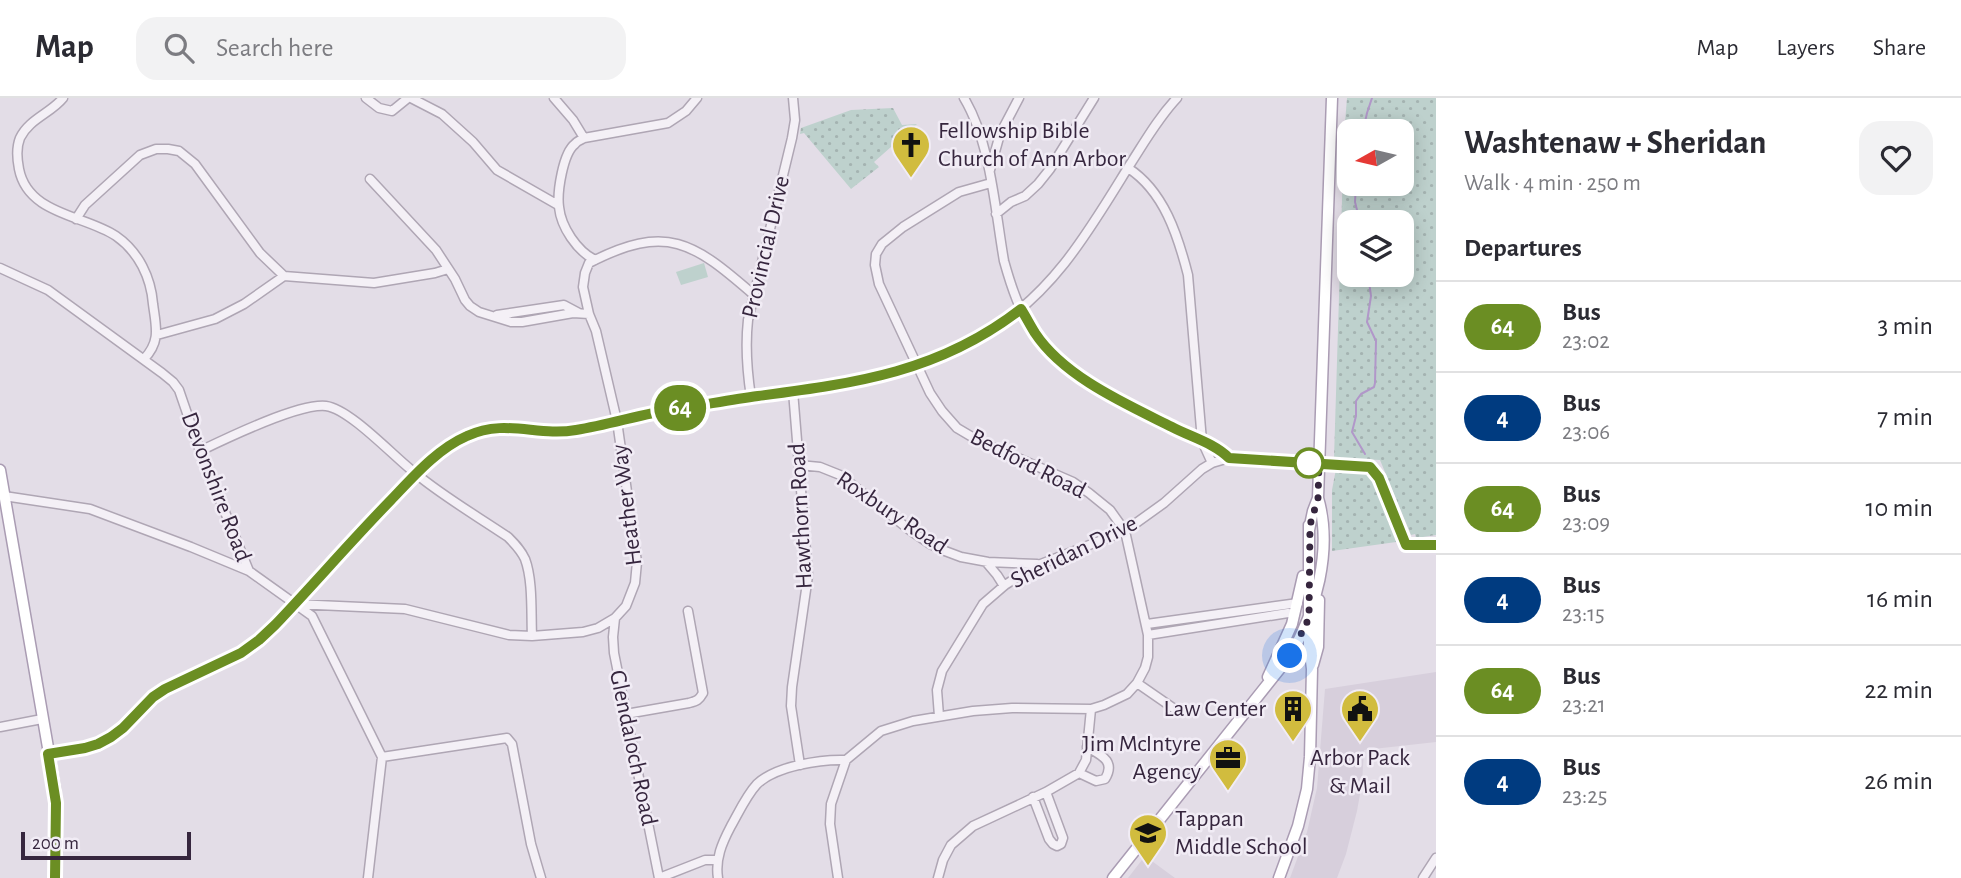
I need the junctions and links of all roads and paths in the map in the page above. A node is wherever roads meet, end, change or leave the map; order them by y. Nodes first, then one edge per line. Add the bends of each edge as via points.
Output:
1 (63, 98) edge
2 (366, 98) edge
3 (410, 98) edge
4 (554, 98) edge
5 (697, 98) edge
6 (793, 98) edge
7 (964, 98) edge
8 (1018, 98) edge
9 (1094, 98) edge
10 (1177, 98) edge
11 (1332, 98) edge
12 (1000, 134) junction
13 (584, 138) junction
14 (982, 139) junction
15 (1128, 168) junction
16 (990, 178) junction
17 (370, 179) dead end
18 (558, 205) junction
19 (996, 214) junction
20 (76, 219) junction
21 (595, 260) junction
22 (0, 268) edge
23 (449, 269) junction
24 (284, 276) junction
25 (754, 295) junction
26 (1021, 309) junction
27 (584, 313) junction
28 (157, 335) junction
29 (144, 359) junction
30 (916, 365) junction
31 (793, 391) junction
32 (751, 397) junction
33 (618, 421) junction
34 (1202, 441) junction
35 (200, 450) junction
36 (1229, 458) junction
37 (1212, 463) junction
38 (1319, 463) junction
39 (799, 465) junction
40 (0, 470) edge
41 (416, 474) junction
42 (4, 496) junction
43 (1318, 498) junction
44 (1310, 525) junction
45 (1125, 531) junction
46 (1436, 545) edge
47 (986, 562) junction
48 (1040, 564) junction
49 (248, 571) junction
50 (1321, 576) junction
51 (1004, 586) junction
52 (1298, 603) junction
53 (295, 604) junction
54 (688, 611) dead end
55 (1236, 611) junction
56 (1295, 614) junction
57 (615, 618) junction
58 (1309, 618) junction
59 (1238, 621) junction
60 (1147, 624) junction
61 (1149, 635) junction
62 (532, 636) junction
63 (1312, 669) junction
64 (1138, 683) junction
65 (1262, 690) junction
66 (1091, 709) junction
67 (1176, 710) dead end
68 (626, 714) junction
69 (939, 716) junction
70 (42, 719) junction
71 (0, 727) edge
72 (1087, 747) junction
73 (48, 754) junction
74 (382, 757) junction
75 (846, 760) junction
76 (800, 765) junction
77 (1079, 773) junction
78 (1045, 792) junction
79 (1034, 797) junction
80 (1436, 858) edge
81 (717, 860) junction
82 (55, 878) edge
83 (368, 878) edge
84 (541, 878) edge
85 (659, 878) edge
86 (718, 878) edge
87 (838, 878) edge
88 (938, 878) edge
89 (1113, 878) edge
90 (1279, 878) edge
91 (1423, 878) edge

1 - 20 street via 24,131 17,157 20,174 36,199
2 - 3 street via 391,111
3 - 18 street via 442,114 497,170
4 - 13 street
5 - 13 street via 668,123
6 - 25 street, Provincial Drive via 792,138
7 - 14 street
8 - 12 street
9 - 19 street via 1038,184
10 - 15 street
11 - 38 main road
12 - 14 street
12 - 16 street
13 - 18 street via 567,155
14 - 16 street
15 - 26 street via 1064,265
15 - 34 street via 1153,190 1183,256
16 - 19 street
16 - 30 street, Bedford Road via 903,227 877,254 879,284
17 - 23 street
18 - 21 street via 569,233
19 - 26 street via 1004,261
20 - 24 street via 85,205 140,155 156,149 179,151 195,164 260,254
20 - 28 street via 118,237 140,261 152,290
21 - 25 street via 630,246 670,241 718,264
21 - 27 street, Heather Way via 585,273
22 - 29 street, Devonshire Road via 48,290
23 - 24 street via 373,283
23 - 27 street via 470,306 491,316 522,322
24 - 28 street via 215,318
25 - 32 street, Provincial Drive via 746,340
26 - 30 street via 967,345
26 - 34 street via 1036,335 1083,379
27 - 33 street, Heather Way via 596,331
28 - 29 street
29 - 35 street, Devonshire Road via 178,390
30 - 31 street via 872,379
30 - 45 street, Bedford Road via 930,393 957,428 1073,482 1110,510
31 - 32 street
31 - 39 street, Hawthorn Road
32 - 33 street
33 - 41 street via 562,432 506,426 480,430 447,448
33 - 57 street, Heather Way via 637,562 632,593
34 - 36 street
34 - 37 street
35 - 41 street via 291,412 327,406 345,413
35 - 49 street, Devonshire Road
36 - 37 street, Sheridan Drive
36 - 38 street, Sheridan Drive
37 - 45 street, Sheridan Drive
38 - 43 main road
38 - 46 street, Sheridan Drive via 1374,470 1406,545
39 - 47 street, Roxbury Road via 840,475 930,544
39 - 76 street, Hawthorn Road via 808,576 790,706
40 - 42 main road
41 - 53 street
41 - 62 street via 518,547 528,571
42 - 49 street via 90,509
42 - 70 main road
43 - 44 main road
43 - 50 main road
44 - 52 main road
44 - 58 main road
45 - 48 street, Sheridan Drive
45 - 60 street, Bedford Road
47 - 48 street, Roxbury Road
47 - 51 street
48 - 51 street, Sheridan Drive
49 - 53 street, Devonshire Road
50 - 58 main road
50 - 63 main road via 1318,647
51 - 69 street, Sheridan Drive via 983,604 942,671 937,690
52 - 55 street
52 - 56 main road
53 - 62 street via 405,610 509,635
53 - 73 street via 250,648 165,689 111,737 85,748
53 - 74 street, Devonshire Road via 312,616
54 - 68 street via 703,693 700,698
55 - 59 street
55 - 60 street
56 - 59 street
56 - 65 main road
57 - 62 street via 583,632
57 - 68 street, Glendaloch Road via 614,653
58 - 63 main road
58 - 65 main road via 1290,656
59 - 61 street
60 - 61 street, Bedford Road
61 - 64 street, Bedford Road via 1148,657
63 - 90 main road via 1307,789
64 - 66 street via 1127,695
64 - 67 street
65 - 89 main road
66 - 69 street via 1012,708
66 - 72 street
68 - 85 street, Glendaloch Road
69 - 75 street via 881,731
70 - 71 street
70 - 73 main road
72 - 77 street
72 - 77 street via 1107,760 1108,774 1096,780
73 - 82 main road via 56,803
74 - 83 street
74 - 84 street via 507,738
75 - 76 street
75 - 87 street via 831,804
76 - 81 street via 759,783 746,799
77 - 78 street
78 - 79 street
78 - 79 street via 1063,838 1061,844 1056,846 1049,839
79 - 88 street via 973,826 951,845
80 - 91 street
81 - 85 street via 705,860
81 - 86 street

